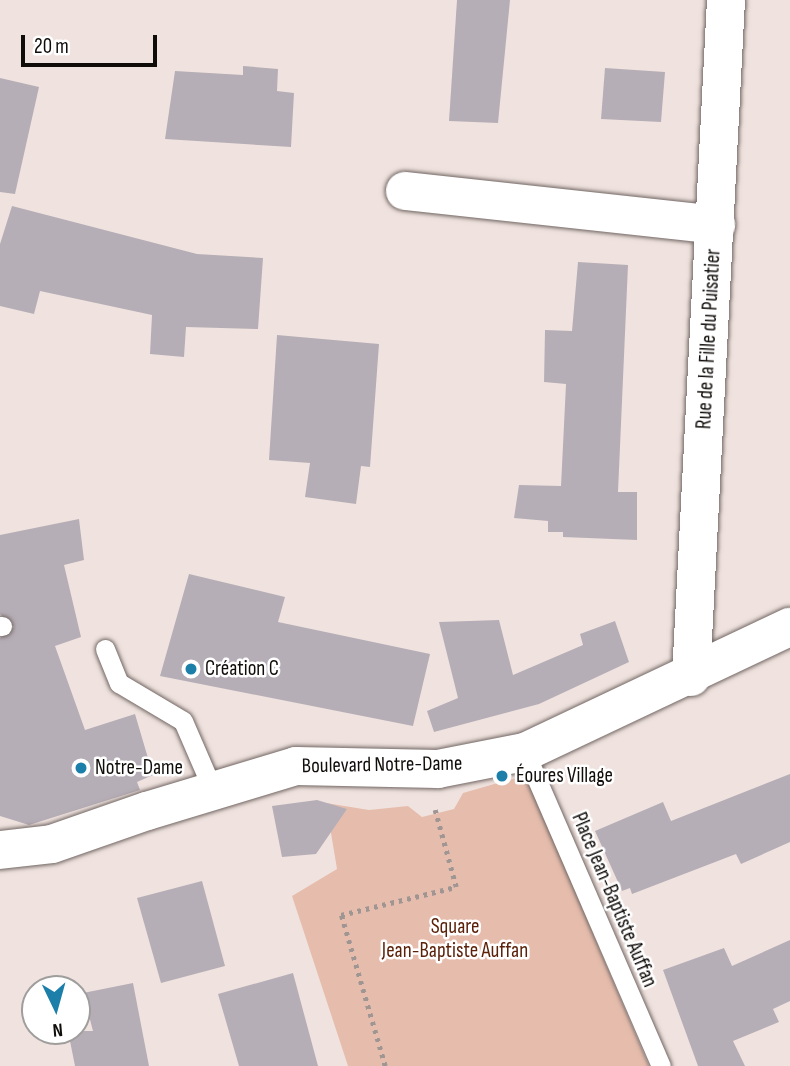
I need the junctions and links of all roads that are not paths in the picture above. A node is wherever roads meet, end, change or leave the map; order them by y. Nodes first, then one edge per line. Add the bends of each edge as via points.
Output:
1 (726, 0) edge
2 (405, 191) dead end
3 (716, 225) junction
4 (790, 627) edge
5 (105, 649) dead end
6 (691, 677) junction
7 (525, 752) junction
8 (212, 788) junction
9 (0, 850) edge
10 (661, 1066) edge

1 - 3 street, Rue de la Fille du Puisatier
2 - 3 street
3 - 6 street, Rue de la Fille du Puisatier
4 - 6 street, Boulevard Notre-Dame
5 - 8 lane via 119,683 183,720
6 - 7 street, Boulevard Notre-Dame
7 - 8 street, Boulevard Notre-Dame via 438,769 296,766
7 - 10 lane, Place Jean-Baptiste Auffan
8 - 9 street, Boulevard Notre-Dame via 52,844

